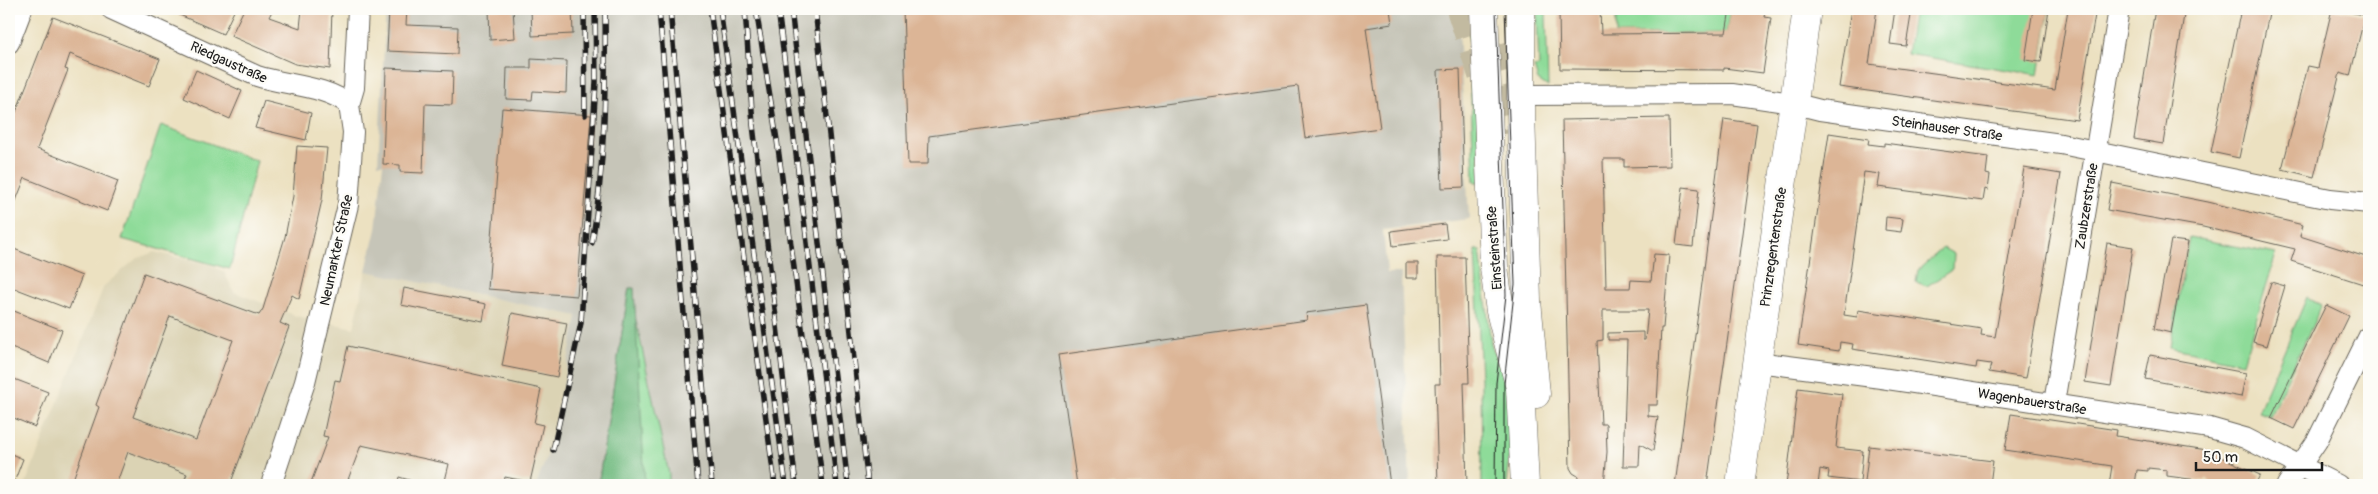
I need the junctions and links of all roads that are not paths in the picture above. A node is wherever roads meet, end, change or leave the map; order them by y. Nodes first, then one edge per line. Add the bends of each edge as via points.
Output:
1 (22, 9) edge
2 (111, 9) edge
3 (358, 9) edge
4 (1484, 9) edge
5 (1521, 9) edge
6 (1807, 9) edge
7 (2119, 9) edge
8 (9, 44) edge
9 (1521, 95) junction
10 (1792, 103) junction
11 (349, 105) junction
12 (2095, 151) junction
13 (2369, 203) edge
14 (2369, 336) edge
15 (1757, 362) junction
16 (2054, 404) junction
17 (2299, 466) junction
18 (271, 485) edge
19 (1525, 485) edge
20 (1540, 485) edge
21 (1740, 485) edge
22 (2287, 485) edge
23 (2338, 485) edge

1 - 8 street
2 - 11 street, Riedgaustraße via 257,76 330,94
3 - 11 street, Neumarkter Straße via 354,88
4 - 19 main road, Einsteinstraße via 1494,267 1500,311 1520,388
5 - 9 main road
6 - 10 main road, Prinzregentenstraße
7 - 12 street, Zaubzerstraße
9 - 10 street, Steinhauser Straße via 1732,94
9 - 20 main road via 1527,301
10 - 12 street, Steinhauser Straße via 1820,110
10 - 15 main road, Prinzregentenstraße
11 - 18 street, Neumarkter Straße via 353,132 348,205 305,382
12 - 13 street, Steinhauser Straße via 2330,199
12 - 16 street, Zaubzerstraße
14 - 17 street via 2317,441
15 - 16 street, Wagenbauerstraße
15 - 21 main road, Prinzregentenstraße
16 - 17 street, Wagenbauerstraße via 2210,428 2245,438
17 - 22 street
17 - 23 street, Wagenbauerstraße

